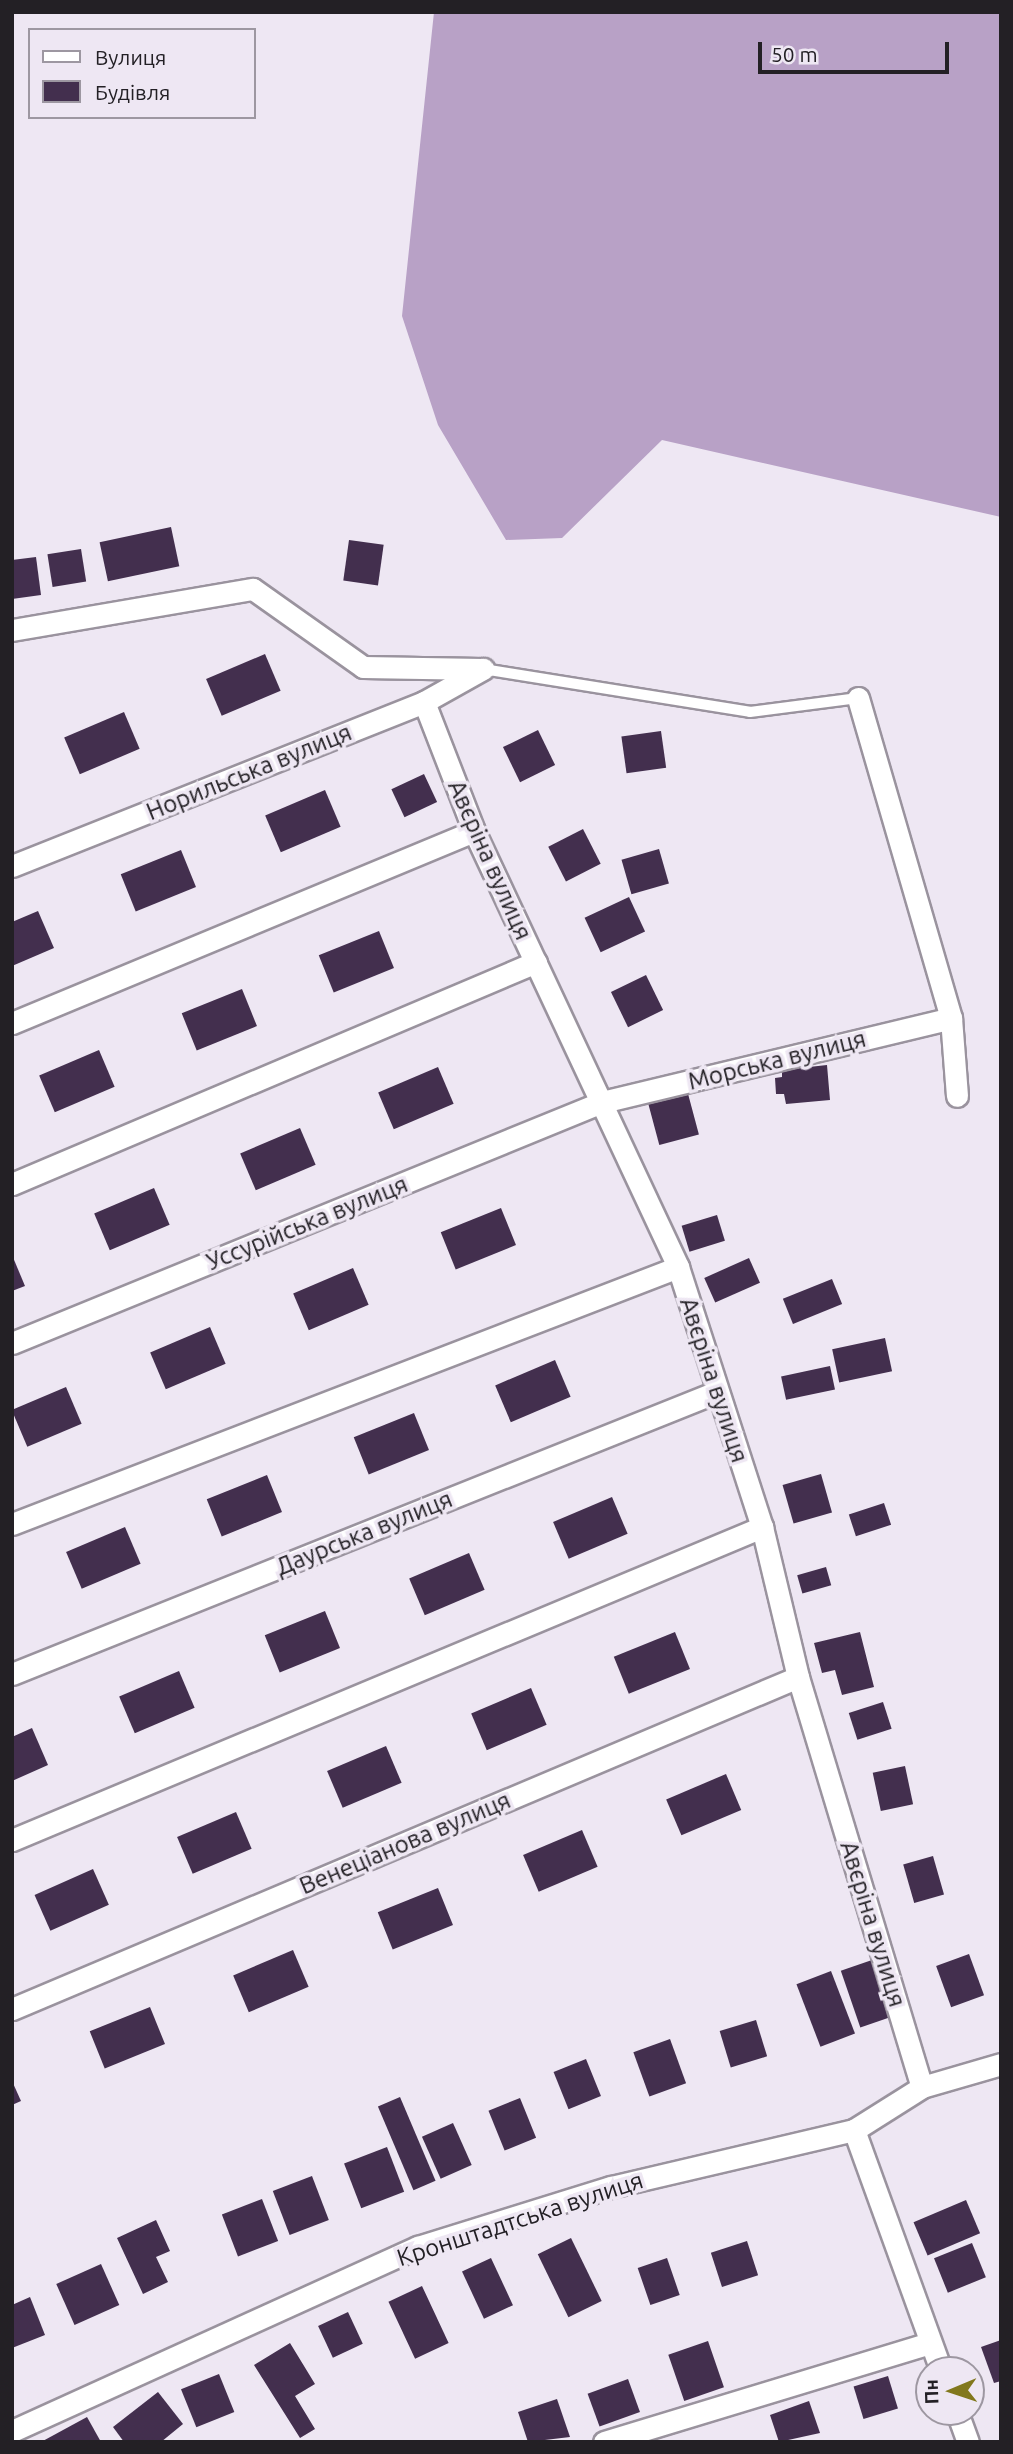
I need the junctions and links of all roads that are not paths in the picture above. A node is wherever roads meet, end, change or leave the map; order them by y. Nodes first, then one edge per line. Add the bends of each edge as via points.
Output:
1 (12, 630) edge
2 (483, 669) junction
3 (858, 698) joint
4 (424, 702) junction
5 (474, 831) junction
6 (12, 866) edge
7 (536, 962) junction
8 (951, 1018) junction
9 (12, 1023) edge
10 (957, 1096) dead end
11 (602, 1102) junction
12 (12, 1184) edge
13 (678, 1267) junction
14 (12, 1343) edge
15 (716, 1392) junction
16 (12, 1524) edge
17 (762, 1527) junction
18 (12, 1674) edge
19 (798, 1677) junction
20 (12, 1840) edge
21 (12, 2009) edge
22 (1001, 2064) edge
23 (922, 2087) junction
24 (854, 2130) junction
25 (930, 2343) junction
26 (935, 2356) edge
27 (12, 2431) edge
28 (604, 2442) edge

1 - 2 street via 253,589 363,667
2 - 3 lane via 750,712
2 - 4 street, Норильська вулиця
3 - 8 street
4 - 5 street, Авєріна вулиця
4 - 6 street, Норильська вулиця
5 - 7 street, Авєріна вулиця
5 - 9 street
7 - 11 street, Авєріна вулиця
7 - 12 street
8 - 10 street
8 - 11 street, Морська вулиця
11 - 13 street, Авєріна вулиця
11 - 14 street, Уссурійська вулиця
13 - 15 street, Авєріна вулиця
13 - 16 street
15 - 17 street, Авєріна вулиця
15 - 18 street, Даурська вулиця
17 - 19 street, Авєріна вулиця
17 - 20 street
19 - 21 street, Венеціанова вулиця
19 - 23 street, Авєріна вулиця
22 - 23 street, Кронштадтська вулиця
23 - 24 street, Кронштадтська вулиця
24 - 25 street
24 - 27 street, Кронштадтська вулиця via 611,2187 418,2247
25 - 26 street
25 - 28 street

